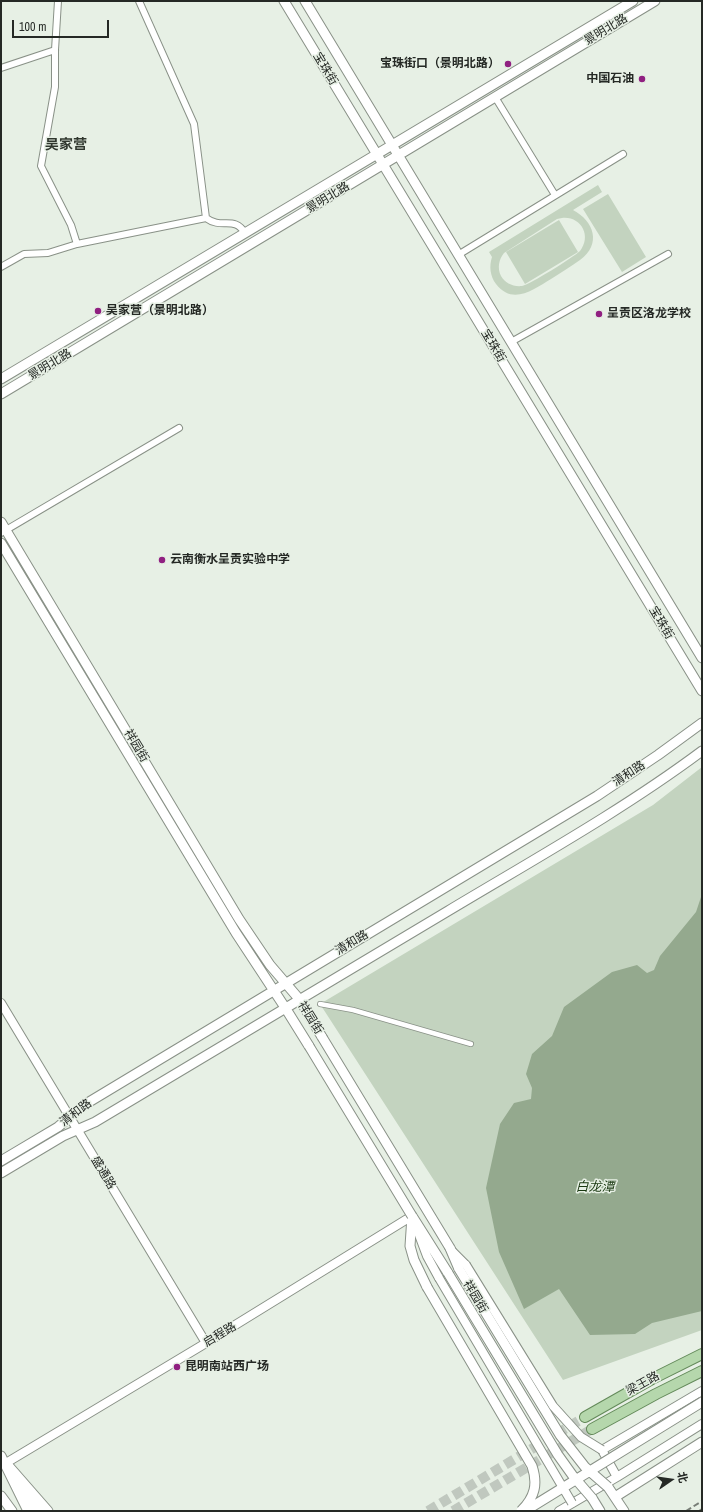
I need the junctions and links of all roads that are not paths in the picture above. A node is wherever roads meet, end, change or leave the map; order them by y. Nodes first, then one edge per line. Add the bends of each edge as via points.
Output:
1 (58, 1) edge
2 (139, 1) edge
3 (284, 1) edge
4 (305, 1) edge
5 (633, 1) edge
6 (655, 1) edge
7 (55, 50) junction
8 (1, 68) edge
9 (495, 97) junction
10 (392, 145) junction
11 (377, 154) junction
12 (623, 154) dead end
13 (398, 155) junction
14 (383, 164) junction
15 (555, 196) junction
16 (206, 218) junction
17 (245, 233) junction
18 (77, 244) junction
19 (668, 254) dead end
20 (458, 255) junction
21 (1, 267) edge
22 (511, 342) junction
23 (1, 379) edge
24 (1, 394) edge
25 (179, 428) dead end
26 (3, 528) edge
27 (1, 543) edge
28 (702, 658) edge
29 (702, 691) edge
30 (702, 723) edge
31 (702, 751) edge
32 (285, 984) junction
33 (273, 991) junction
34 (300, 1000) junction
35 (1, 1003) edge
36 (320, 1004) dead end
37 (286, 1009) junction
38 (471, 1044) dead end
39 (69, 1117) junction
40 (77, 1130) junction
41 (1, 1161) edge
42 (1, 1173) edge
43 (412, 1216) junction
44 (450, 1248) junction
45 (206, 1343) junction
46 (702, 1354) edge
47 (702, 1370) edge
48 (702, 1391) edge
49 (702, 1402) edge
50 (585, 1417) tunnel mouth
51 (702, 1424) edge
52 (592, 1429) tunnel mouth
53 (702, 1442) edge
54 (602, 1450) junction
55 (3, 1459) edge
56 (617, 1477) junction
57 (1, 1496) edge
58 (615, 1497) junction
59 (1, 1499) edge
60 (572, 1503) junction
61 (561, 1510) edge
62 (7, 1511) edge
63 (12, 1511) edge
64 (28, 1511) edge
65 (38, 1511) edge
66 (48, 1511) edge
67 (521, 1511) edge
68 (525, 1511) edge
69 (600, 1511) edge
70 (624, 1511) edge

1 - 7 street
2 - 16 street via 194,124
3 - 11 main road, 宝珠街
4 - 10 main road, 宝珠街
5 - 10 main road, 景明北路
6 - 9 main road, 景明北路
7 - 8 street
7 - 18 street via 55,87 41,166 71,225
9 - 13 main road, 景明北路
9 - 15 street
10 - 11 main road, 景明北路
10 - 13 main road, 宝珠街
11 - 14 main road, 宝珠街
11 - 17 main road, 景明北路
12 - 15 street
13 - 14 main road, 景明北路
13 - 20 main road, 宝珠街
14 - 24 main road, 景明北路
14 - 29 main road, 宝珠街
15 - 20 street
16 - 17 street via 210,222 239,225
16 - 18 street
17 - 23 main road, 景明北路
18 - 21 street via 48,253 24,254
19 - 22 street
20 - 22 main road, 宝珠街
22 - 28 main road, 宝珠街
25 - 26 street
26 - 32 main road, 祥园街 via 239,919
27 - 33 main road, 祥园街
30 - 32 main road, 清和路 via 597,796
31 - 34 main road, 清和路 via 608,814
32 - 33 main road, 清和路
32 - 34 main road, 祥园街
33 - 37 main road, 祥园街
33 - 39 main road, 清和路 via 84,1105
34 - 37 main road, 清和路
34 - 44 main road, 祥园街, bridge
35 - 39 street, 盛通路
36 - 38 street via 353,1010
37 - 40 main road, 清和路 via 95,1122
37 - 43 main road, 祥园街, bridge
39 - 40 street, 盛通路
39 - 41 main road, 清和路 via 58,1127
40 - 42 main road, 清和路
40 - 45 street, 盛通路
43 - 45 street, 启程路
43 - 60 street, bridge via 427,1256 439,1278
43 - 67 main road, bridge via 410,1246 414,1260 427,1287 532,1466 536,1477 533,1494
43 - 69 main road, 祥园街, bridge via 558,1455
44 - 54 street, bridge via 466,1265 553,1406 581,1437
44 - 58 main road, 祥园街, bridge via 459,1269 560,1435 585,1467 608,1487
45 - 55 street, 启程路
46 - 50 main road, 梁王路
47 - 52 main road, 梁王路
48 - 54 street
49 - 68 main road, bridge
51 - 56 street
53 - 58 main road
54 - 56 street
55 - 64 main road
55 - 65 main road
55 - 66 main road
56 - 60 street, bridge
57 - 63 main road
58 - 70 main road, 祥园街
59 - 62 main road
60 - 61 street

